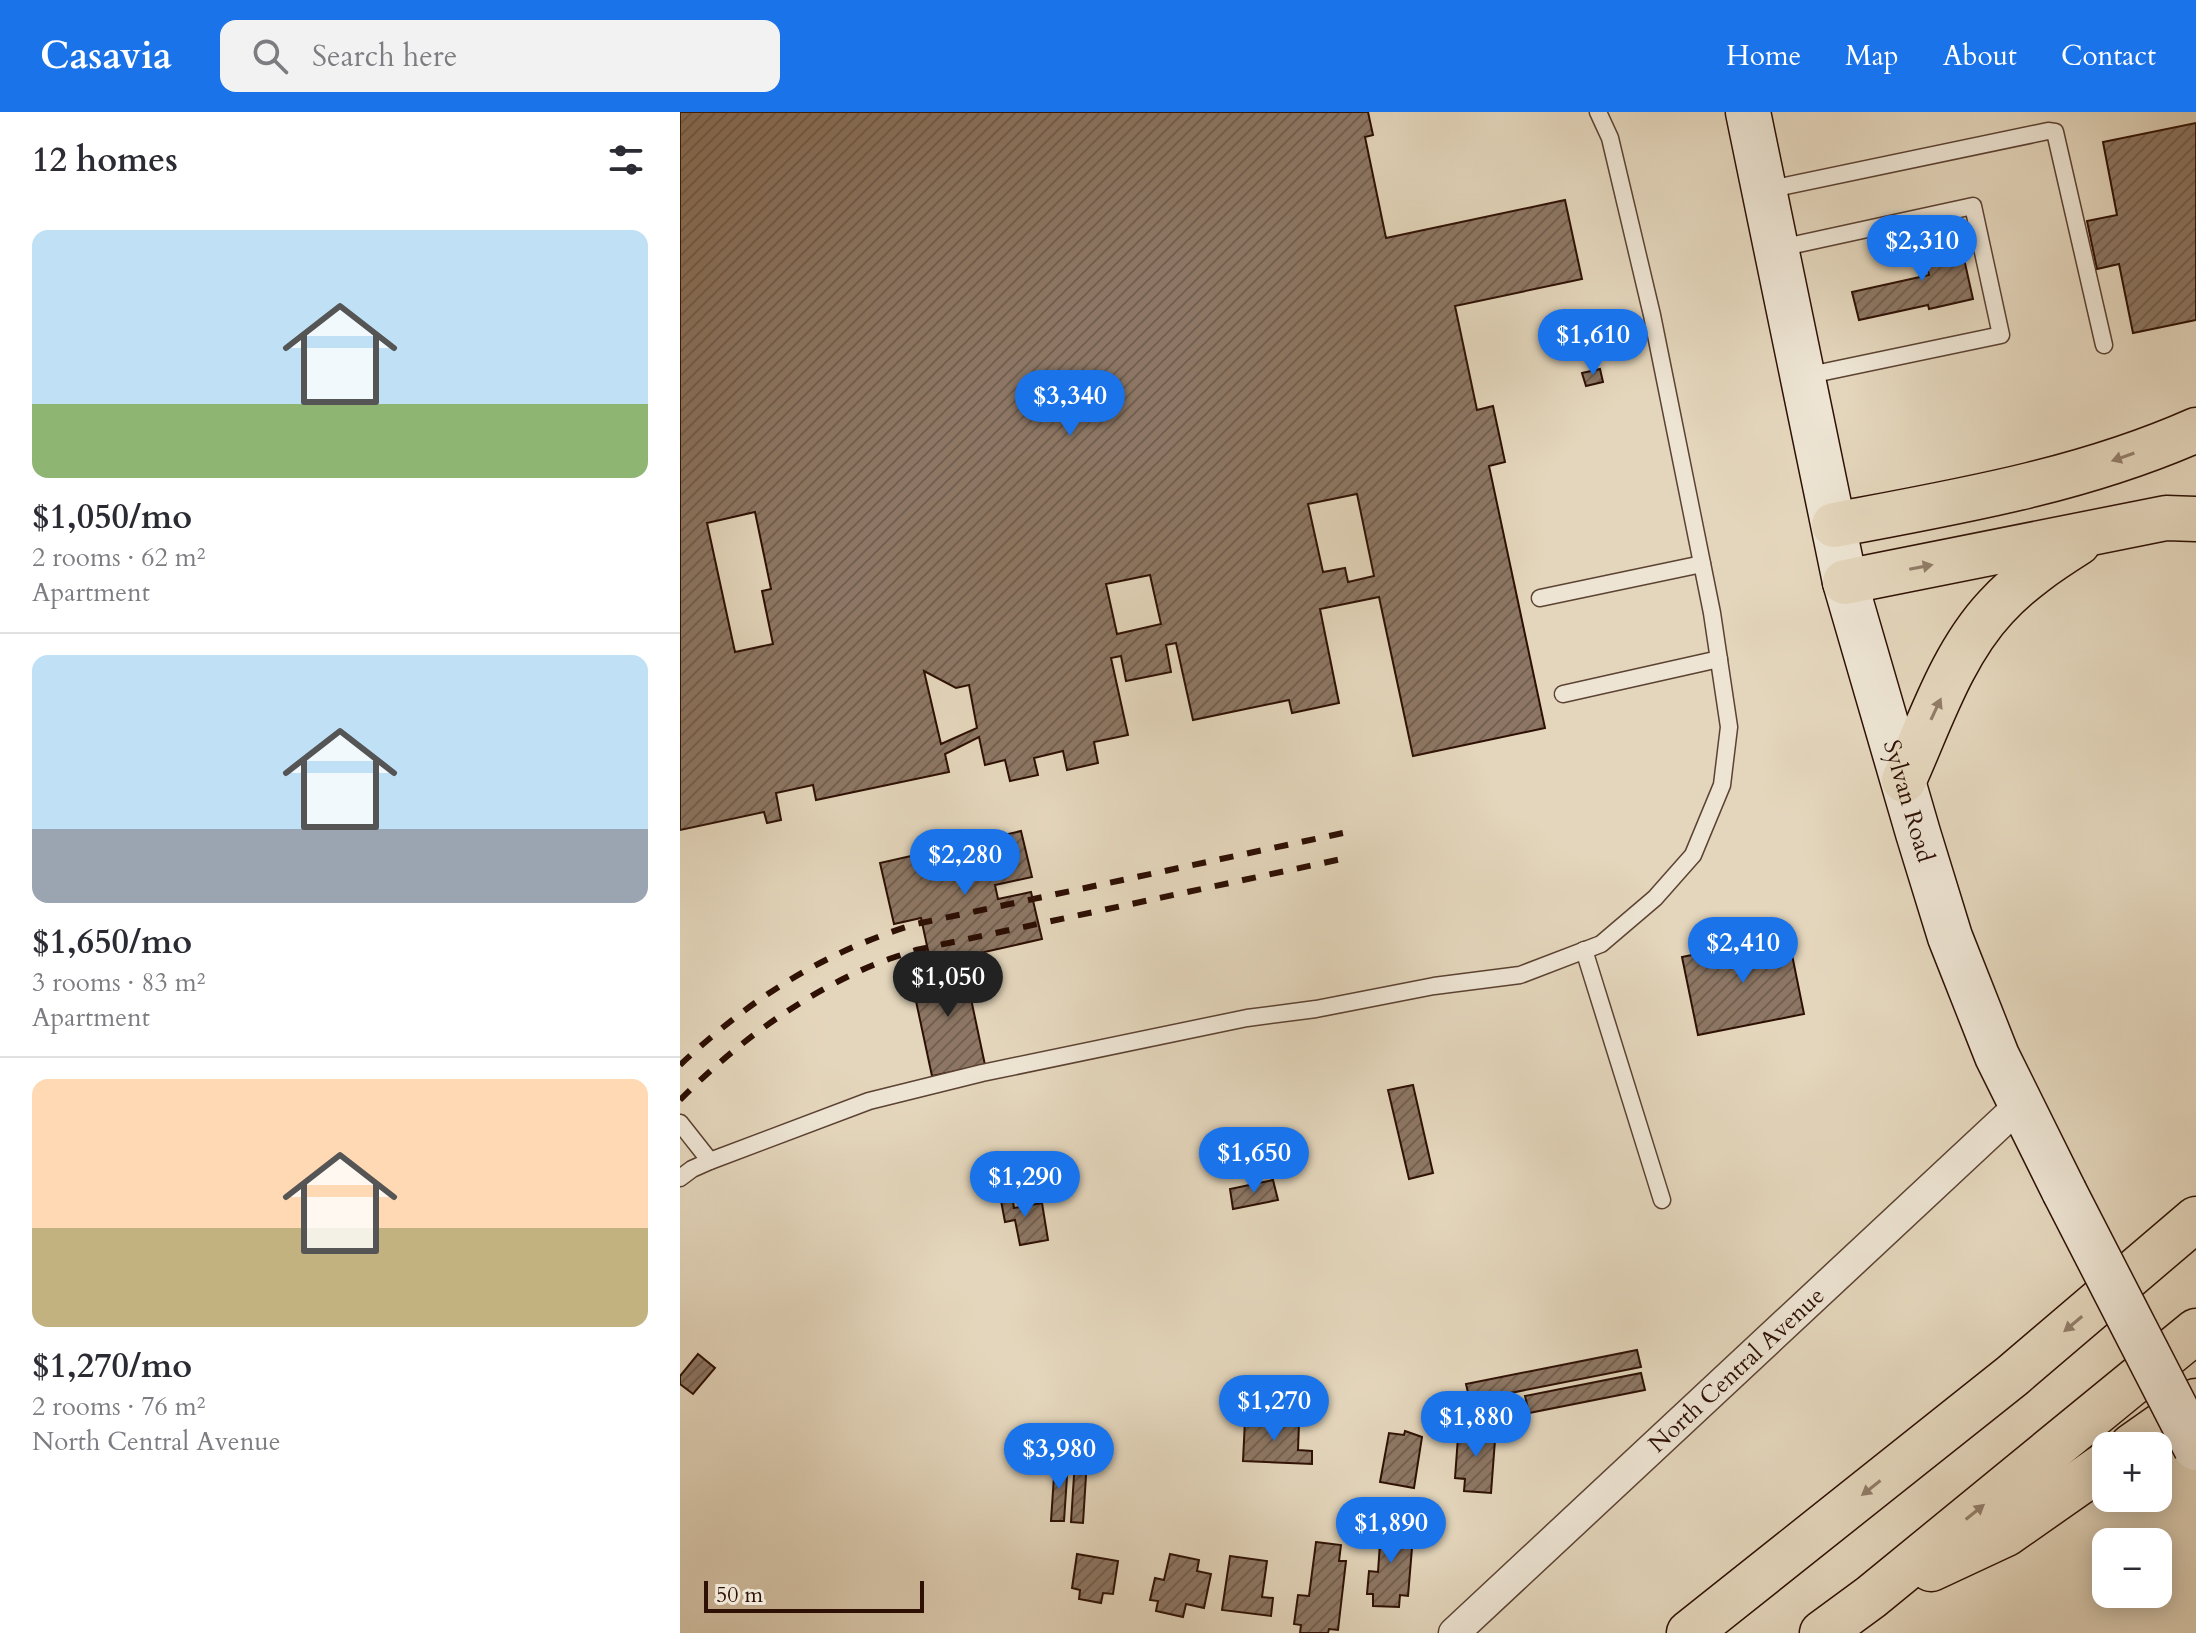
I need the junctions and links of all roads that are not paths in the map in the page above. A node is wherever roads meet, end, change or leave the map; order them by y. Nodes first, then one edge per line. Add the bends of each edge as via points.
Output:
1 (1598, 112) edge
2 (1748, 112) edge
3 (1764, 190) junction
4 (1776, 249) junction
5 (2104, 345) dead end
6 (1804, 376) junction
7 (2196, 430) edge
8 (2196, 519) edge
9 (1834, 525) junction
10 (2094, 532) junction
11 (1702, 564) junction
12 (1845, 582) junction
13 (1540, 598) dead end
14 (1719, 659) junction
15 (1563, 694) dead end
16 (1904, 780) junction
17 (1584, 950) junction
18 (2020, 1105) junction
19 (680, 1123) edge
20 (710, 1161) junction
21 (680, 1178) edge
22 (1662, 1200) dead end
23 (2196, 1219) edge
24 (2196, 1331) edge
25 (2196, 1401) edge
26 (2152, 1432) edge
27 (2196, 1448) edge
28 (2092, 1474) edge
29 (1871, 1597) junction
30 (1454, 1633) edge
31 (1689, 1633) edge
32 (1822, 1633) edge

1 - 11 lane via 1610,138 1652,315
2 - 3 main road, Sylvan Road
3 - 4 main road, Sylvan Road
3 - 5 lane via 2055,132
4 - 6 main road, Sylvan Road
4 - 6 lane via 1973,206 2001,335
6 - 9 main road, Sylvan Road
7 -> 9 highway via 1993,496
8 - 10 highway via 2166,518
9 - 12 main road, Sylvan Road
12 -> 10 highway
16 -> 10 highway via 1964,650 1995,608 2035,570
11 - 13 lane
11 - 14 lane
12 - 16 main road, Sylvan Road
14 - 15 lane
14 - 17 lane via 1729,727 1722,785 1693,855 1655,898 1601,944
16 - 18 main road, Sylvan Road via 1950,937
17 - 20 lane via 1520,975 1247,1018 982,1073 869,1101
17 - 22 lane
18 - 27 main road, Sylvan Road, bridge
18 - 30 street, North Central Avenue
19 - 20 lane
20 - 21 lane
23 -> 31 highway via 2012,1376
29 -> 24 highway
25 - 26 highway
28 - 29 highway via 2006,1534
29 - 32 highway

